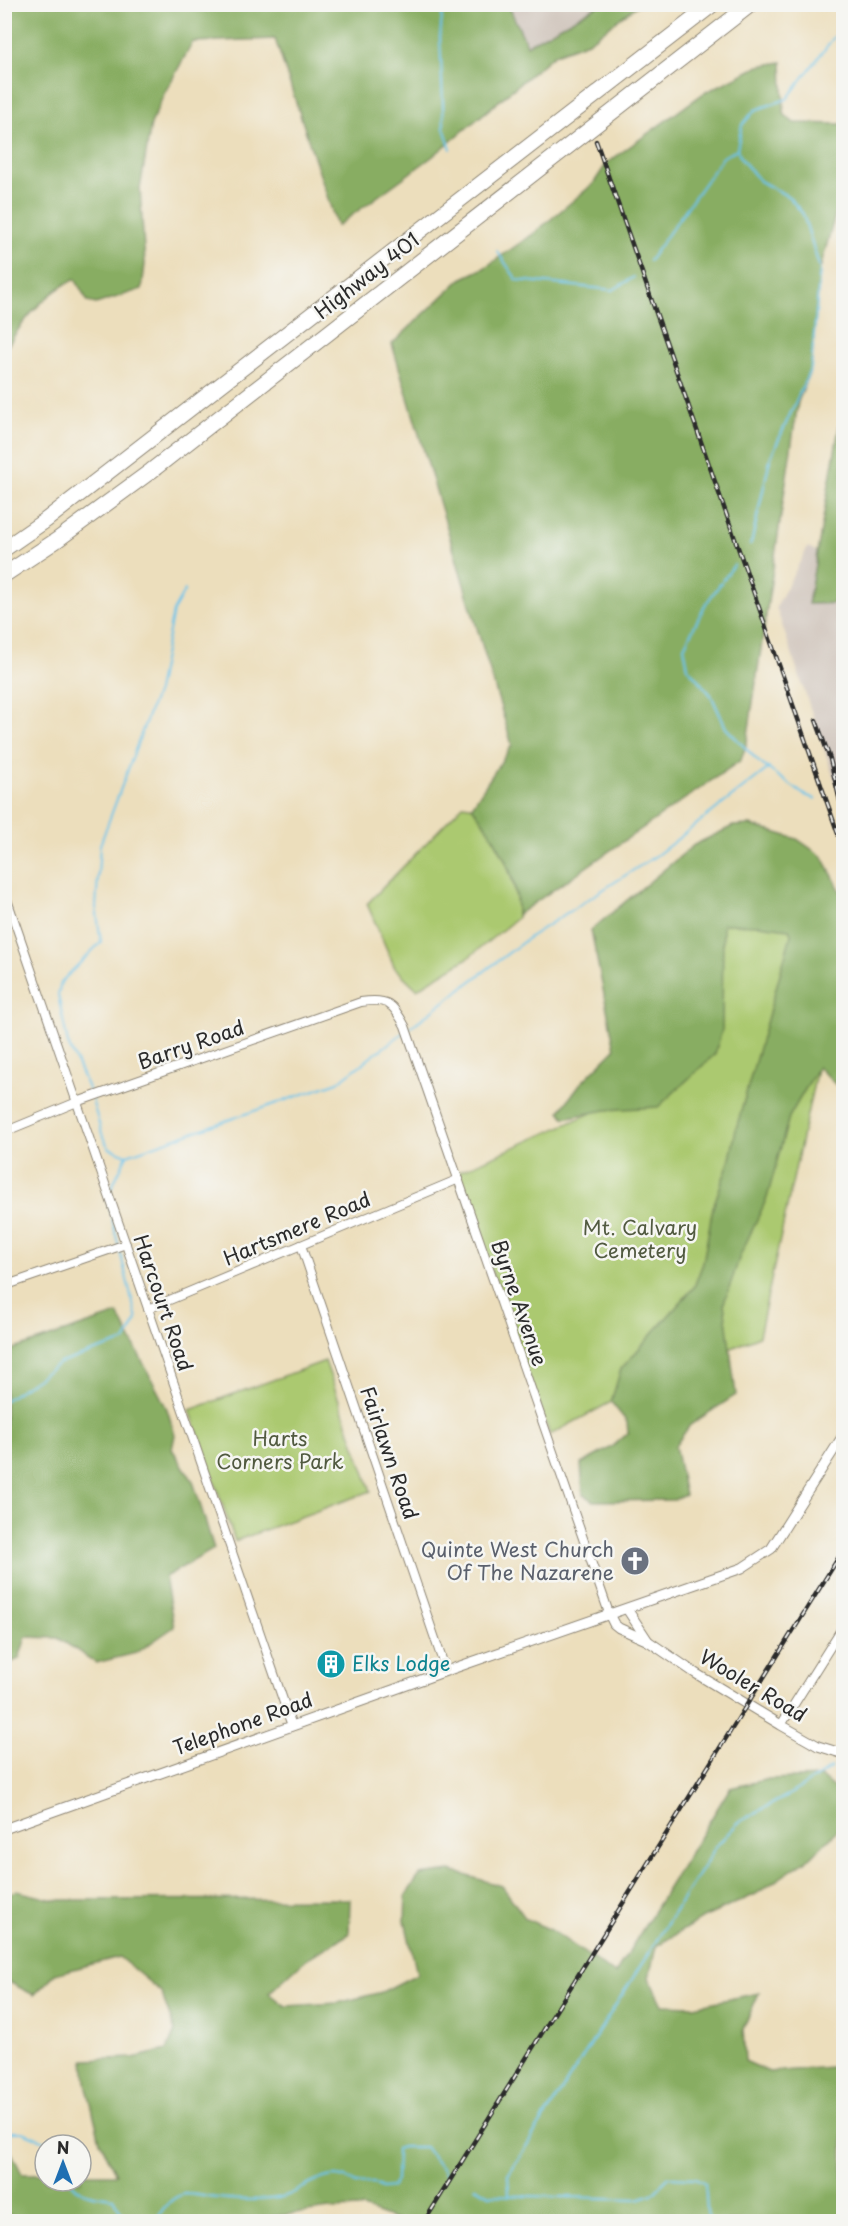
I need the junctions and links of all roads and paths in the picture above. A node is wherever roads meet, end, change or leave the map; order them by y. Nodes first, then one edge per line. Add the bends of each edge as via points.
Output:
1 (713, 4) edge
2 (751, 4) edge
3 (4, 549) edge
4 (4, 575) edge
5 (4, 891) edge
6 (391, 1004) joint
7 (77, 1102) junction
8 (4, 1132) edge
9 (459, 1179) junction
10 (126, 1244) junction
11 (301, 1245) junction
12 (4, 1286) edge
13 (148, 1309) junction
14 (843, 1434) edge
15 (627, 1609) junction
16 (610, 1616) junction
17 (843, 1625) edge
18 (648, 1641) junction
19 (446, 1671) junction
20 (781, 1725) junction
21 (292, 1726) junction
22 (843, 1754) edge
23 (4, 1829) edge

1 - 3 highway, Highway 401
2 - 4 highway, Highway 401 via 151,471
5 - 7 street, Harcourt Road
6 - 7 street, Barry Road via 379,1000 361,1002
6 - 9 street, Byrne Avenue via 405,1026
7 - 8 street, Barry Road
7 - 10 street, Harcourt Road
9 - 11 street, Hartsmere Road
9 - 16 street, Byrne Avenue
10 - 12 street
10 - 13 street, Harcourt Road
11 - 13 street, Hartsmere Road
11 - 19 street, Fairlawn Road
13 - 21 street, Harcourt Road
14 - 15 street, Telephone Road via 771,1550 742,1568
15 - 16 street, Telephone Road
15 - 18 street, Wooler Road
16 - 18 street, Wooler Road via 619,1628
16 - 19 street, Telephone Road
17 - 20 street
18 - 20 street, Wooler Road
19 - 21 street, Telephone Road
20 - 22 street, Wooler Road via 818,1746
21 - 23 street, Telephone Road

